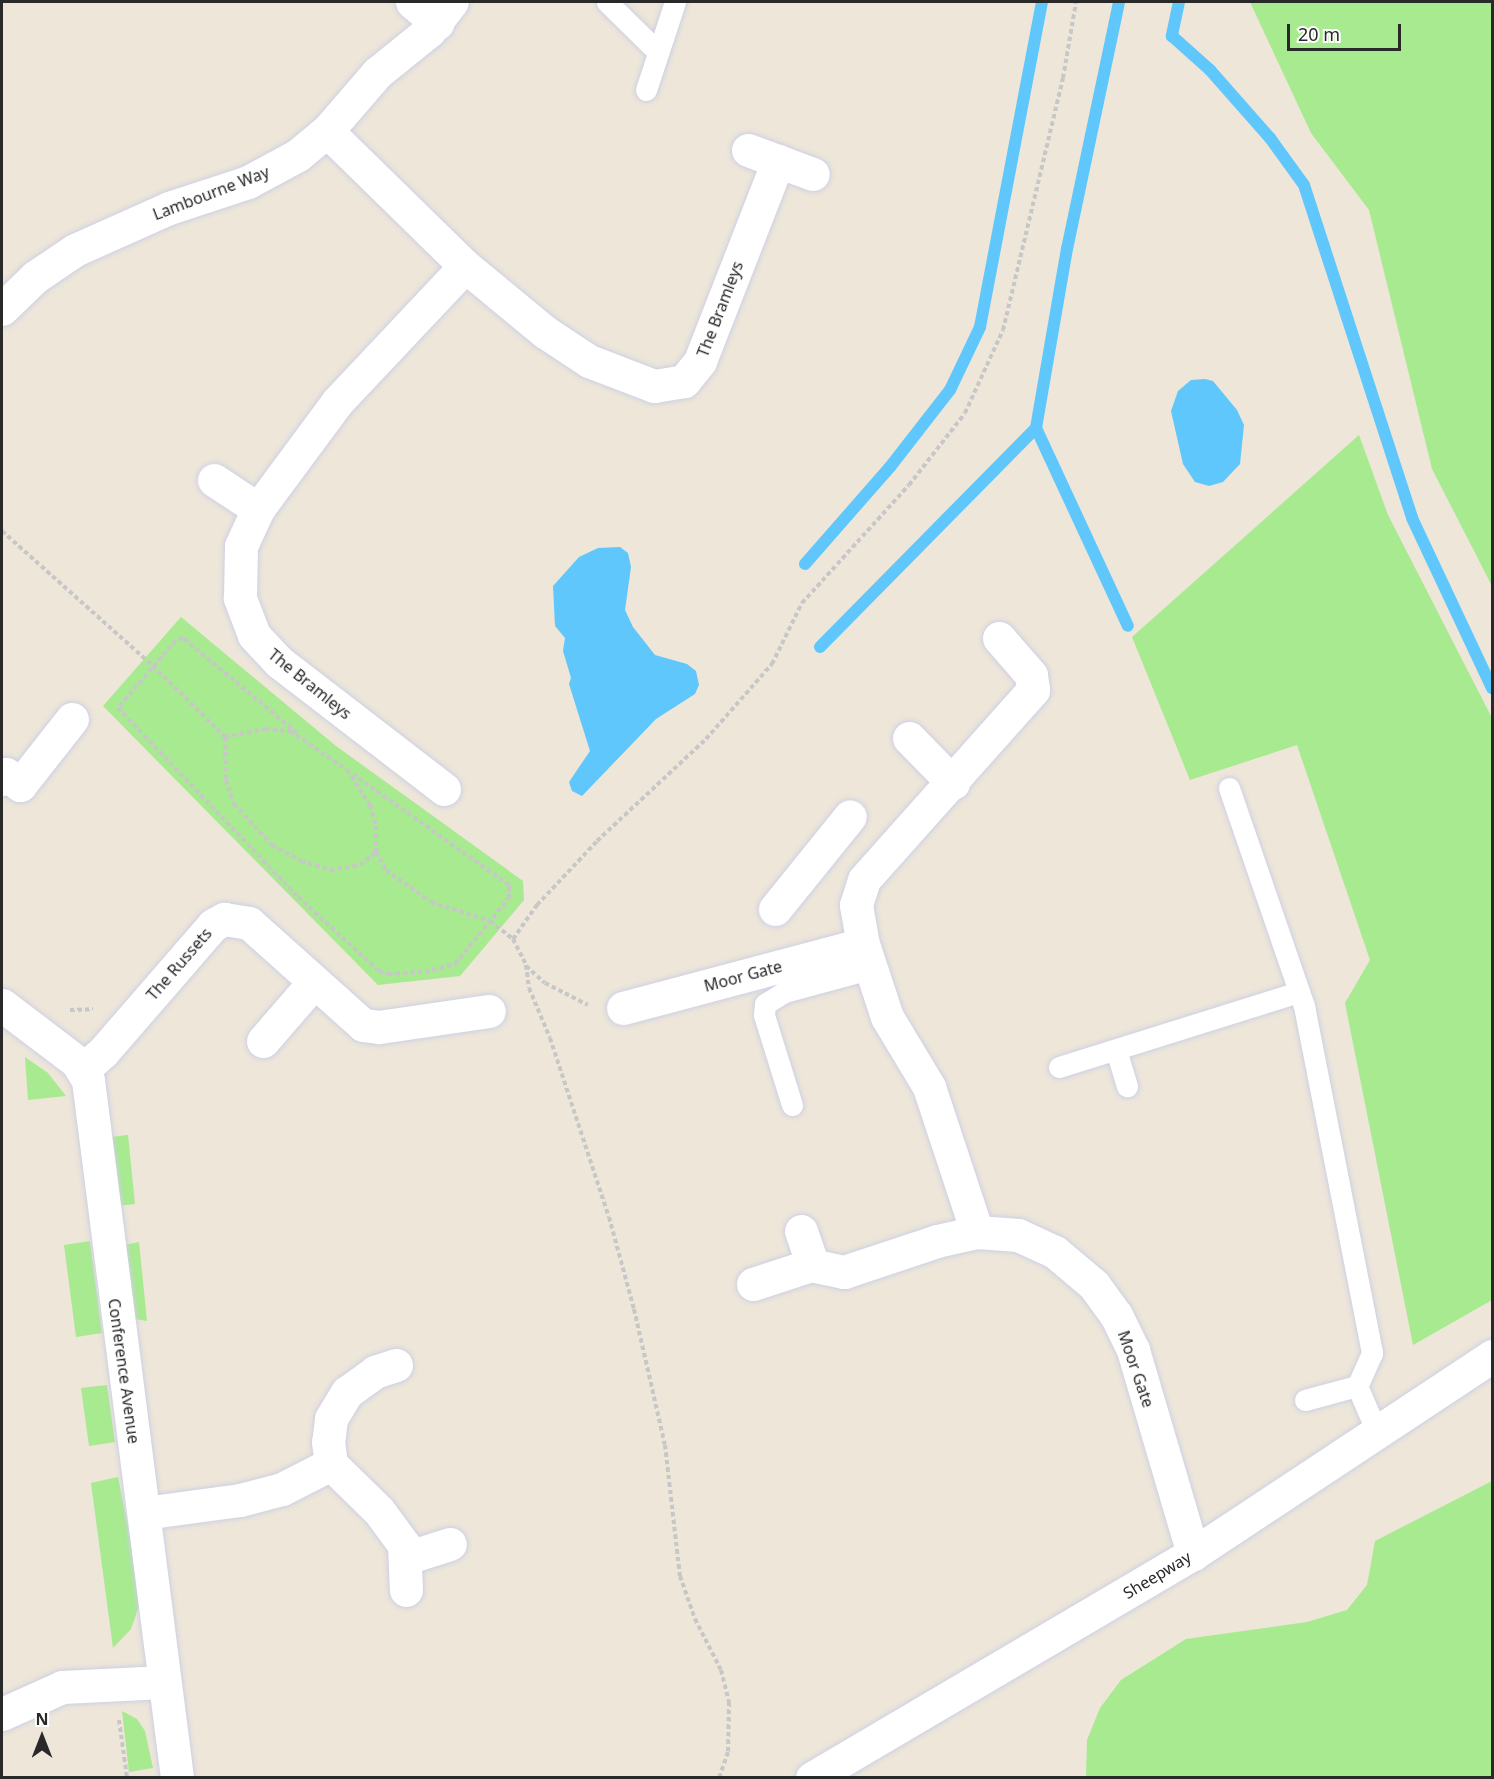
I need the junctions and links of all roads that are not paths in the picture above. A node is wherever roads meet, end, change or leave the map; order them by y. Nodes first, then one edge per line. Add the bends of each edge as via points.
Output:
1 (412, 2) edge
2 (607, 2) edge
3 (675, 2) edge
4 (444, 12) edge
5 (658, 52) junction
6 (646, 90) dead end
7 (327, 131) junction
8 (748, 150) dead end
9 (778, 161) junction
10 (813, 174) dead end
11 (465, 266) junction
12 (2, 309) edge
13 (214, 480) dead end
14 (258, 509) junction
15 (999, 638) dead end
16 (72, 719) dead end
17 (909, 738) dead end
18 (2, 779) edge
19 (953, 783) junction
20 (1229, 788) dead end
21 (444, 789) dead end
22 (850, 816) dead end
23 (811, 865) junction
24 (861, 884) junction
25 (775, 909) dead end
26 (866, 956) junction
27 (314, 982) junction
28 (1299, 992) junction
29 (623, 1008) road end
30 (7, 1009) edge
31 (489, 1011) dead end
32 (263, 1041) dead end
33 (1116, 1050) junction
34 (1059, 1067) dead end
35 (84, 1069) junction
36 (1127, 1086) dead end
37 (792, 1105) dead end
38 (801, 1231) dead end
39 (977, 1232) junction
40 (813, 1265) junction
41 (753, 1284) dead end
42 (1492, 1356) edge
43 (396, 1365) dead end
44 (1357, 1386) junction
45 (1305, 1400) dead end
46 (1377, 1432) junction
47 (331, 1464) junction
48 (144, 1513) junction
49 (450, 1544) dead end
50 (1193, 1554) junction
51 (406, 1558) junction
52 (406, 1590) dead end
53 (164, 1682) junction
54 (2, 1714) edge
55 (177, 1778) edge
56 (812, 1778) edge

1 - 4 street
2 - 5 lane
3 - 5 lane
4 - 7 street, Lambourne Way via 377,73
5 - 6 lane
7 - 11 street, The Bramleys
7 - 12 street, Lambourne Way via 298,156 266,173 170,208 75,250 35,277
8 - 9 street
9 - 10 street
9 - 11 street, The Bramleys via 700,362 688,379 674,386 646,385 589,362
11 - 14 street, The Bramleys via 343,396
13 - 14 street
14 - 21 street, The Bramleys via 241,546 240,598 254,635 279,662
15 - 19 street via 1031,675 1033,690
16 - 18 street via 20,785 6,774
17 - 19 street
19 - 24 street
20 - 28 lane
22 - 23 street
23 - 24 street
23 - 25 street
24 - 26 street via 856,906
26 - 29 street, Moor Gate
26 - 37 lane, Moor Gate via 765,1004 764,1015
26 - 39 street via 887,1017 929,1087
27 - 31 street, The Russets via 357,1022 372,1027
27 - 32 street
27 - 35 street, The Russets via 249,923 224,919 213,925
28 - 33 lane
28 - 44 lane via 1372,1353
30 - 35 street
33 - 34 lane
33 - 36 lane
35 - 48 street, Conference Avenue
38 - 40 street
39 - 40 street, Moor Gate via 844,1272
39 - 50 street, Moor Gate via 1006,1232 1055,1252 1094,1285 1111,1307 1133,1350
40 - 41 street
42 - 46 street, Sheepway
43 - 47 street via 356,1384 337,1408 328,1430
44 - 45 lane
44 - 46 lane
46 - 50 street, Sheepway
47 - 48 street via 282,1489 240,1500
47 - 51 street via 394,1529
48 - 53 street, Conference Avenue
49 - 51 street
50 - 56 street, Sheepway
51 - 52 street
53 - 54 street via 52,1689
53 - 55 street, Conference Avenue

